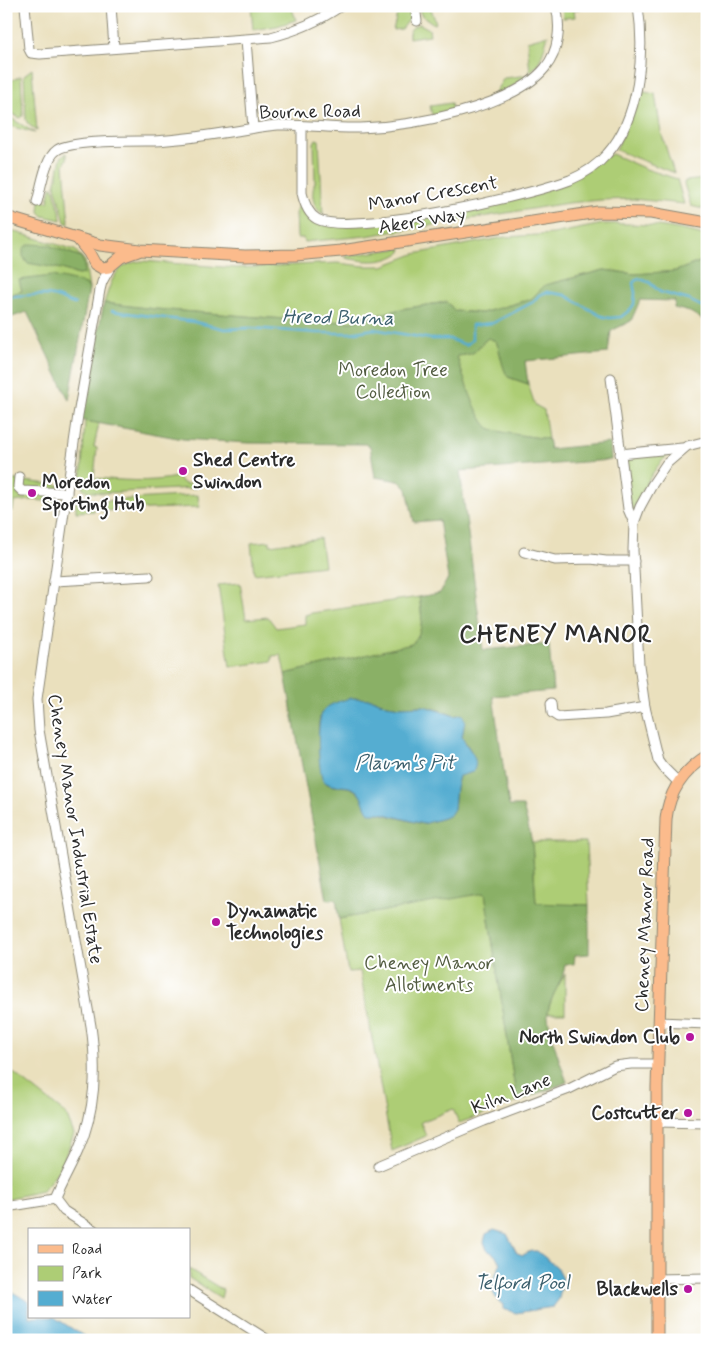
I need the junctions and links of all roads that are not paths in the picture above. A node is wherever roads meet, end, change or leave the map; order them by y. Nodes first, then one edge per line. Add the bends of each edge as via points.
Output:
1 (25, 6) edge
2 (111, 6) edge
3 (341, 6) edge
4 (415, 6) edge
5 (556, 6) edge
6 (638, 6) edge
7 (417, 21) dead end
8 (246, 40) junction
9 (114, 48) junction
10 (302, 126) junction
11 (253, 128) junction
12 (37, 202) dead end
13 (6, 217) edge
14 (707, 223) edge
15 (76, 237) junction
16 (104, 245) junction
17 (140, 250) junction
18 (93, 261) junction
19 (114, 263) junction
20 (100, 290) junction
21 (611, 378) dead end
22 (707, 441) edge
23 (682, 448) junction
24 (620, 454) junction
25 (19, 477) dead end
26 (67, 493) junction
27 (634, 523) junction
28 (524, 552) dead end
29 (634, 561) junction
30 (149, 576) dead end
31 (54, 581) junction
32 (551, 703) dead end
33 (645, 707) junction
34 (707, 756) edge
35 (678, 782) junction
36 (659, 1022) junction
37 (707, 1024) edge
38 (658, 1064) junction
39 (656, 1122) junction
40 (707, 1123) edge
41 (378, 1166) dead end
42 (55, 1199) junction
43 (6, 1207) edge
44 (91, 1228) edge
45 (707, 1278) edge
46 (656, 1279) junction
47 (190, 1291) edge
48 (268, 1340) edge
49 (656, 1340) edge

1 - 9 street via 31,53
2 - 9 street
3 - 8 street via 294,31
4 - 7 street
5 - 10 street, Bourne Road via 556,47 543,70 498,98 449,115 409,124 350,128
6 - 10 street, Manor Crescent via 642,47 626,123 603,159 570,180 506,198 396,219 358,223 323,221 311,213 303,200
8 - 9 street
8 - 11 street
10 - 11 street, Bourne Road
11 - 12 street, Bourne Road via 190,138 64,147 56,150 50,158
13 - 15 main road, Akers Way
14 - 17 main road, Akers Way via 651,213 598,212 296,255 210,255
15 - 16 main road, Akers Way
15 - 18 main road
16 - 17 main road, Akers Way
16 - 18 main road via 94,250
16 - 19 main road via 114,250
17 - 19 main road, Akers Way
18 - 19 main road, Akers Way via 102,268
18 - 20 street, Cheney Manor Industrial Estate
19 - 20 street, Cheney Manor Industrial Estate
20 - 26 street, Cheney Manor Industrial Estate
21 - 24 street
22 - 23 street
23 - 24 street
23 - 27 street via 655,480
24 - 27 street via 628,509
25 - 26 street via 18,487 22,491
26 - 31 street, Cheney Manor Industrial Estate
27 - 29 street
28 - 29 street via 555,560
29 - 33 street via 638,657
30 - 31 street
31 - 42 street, Cheney Manor Industrial Estate via 37,690 38,716 91,1026 95,1074 92,1108 83,1140
32 - 33 street via 552,713 558,717 606,714
33 - 35 street via 658,760
34 - 35 main road
35 - 36 main road, Cheney Manor Road via 666,819
36 - 37 street
36 - 38 main road, Cheney Manor Road
38 - 39 main road, Cheney Manor Road
38 - 41 street, Kiln Lane via 615,1066 569,1089
39 - 40 street
39 - 46 main road, Cheney Manor Road
42 - 43 street
42 - 44 street via 64,1212
45 - 46 street
46 - 49 main road, Cheney Manor Road
47 - 48 street

